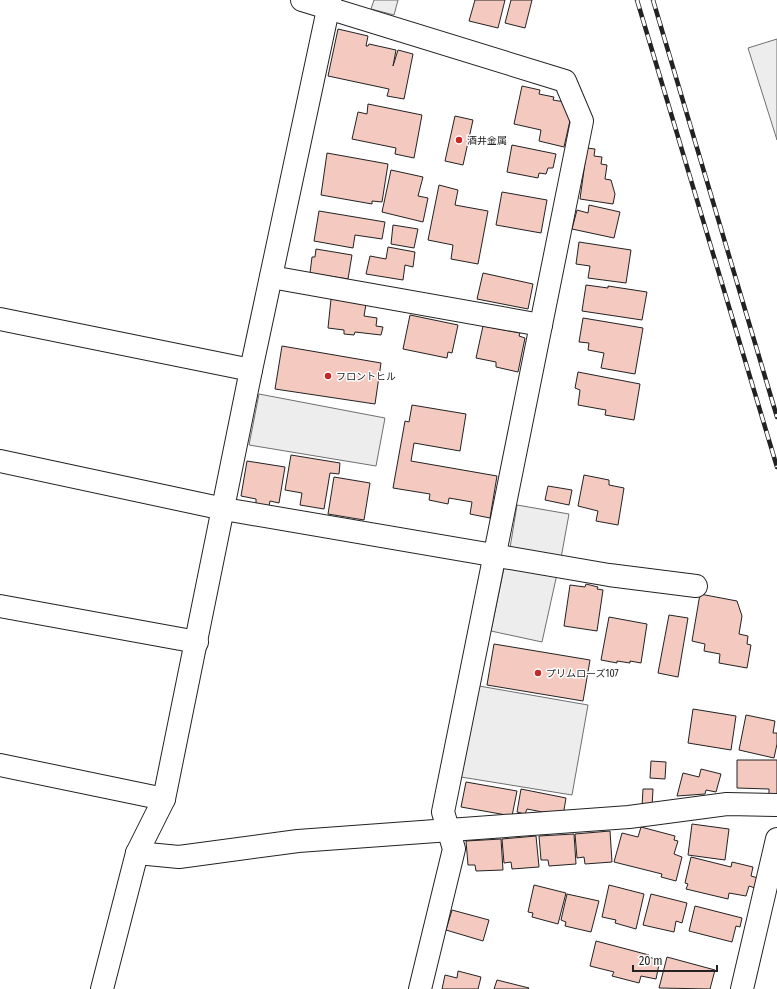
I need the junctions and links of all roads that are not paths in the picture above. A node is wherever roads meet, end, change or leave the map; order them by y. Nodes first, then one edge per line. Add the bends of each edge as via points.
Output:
1 (302, 0) edge
2 (329, 4) edge
3 (271, 278) junction
4 (0, 319) edge
5 (541, 325) junction
6 (251, 370) junction
7 (0, 461) edge
8 (224, 509) junction
9 (495, 555) junction
10 (696, 586) dead end
11 (0, 606) edge
12 (197, 642) junction
13 (0, 766) edge
14 (164, 799) junction
15 (777, 805) edge
16 (448, 831) junction
17 (777, 839) edge
18 (137, 853) junction
19 (102, 989) edge
20 (420, 989) edge
21 (742, 989) edge

1 - 2 street
2 - 3 street
2 - 5 street via 565,81 582,121
3 - 5 street
3 - 6 street
4 - 6 street
5 - 9 street
6 - 8 street
7 - 8 street
8 - 9 street
8 - 12 street
9 - 10 street
9 - 16 street via 443,812
11 - 12 street
12 - 14 street
13 - 14 street
14 - 18 street
15 - 16 street via 727,804 629,817
16 - 18 street via 298,841 179,857
16 - 20 street via 454,849
17 - 21 street
18 - 19 street

